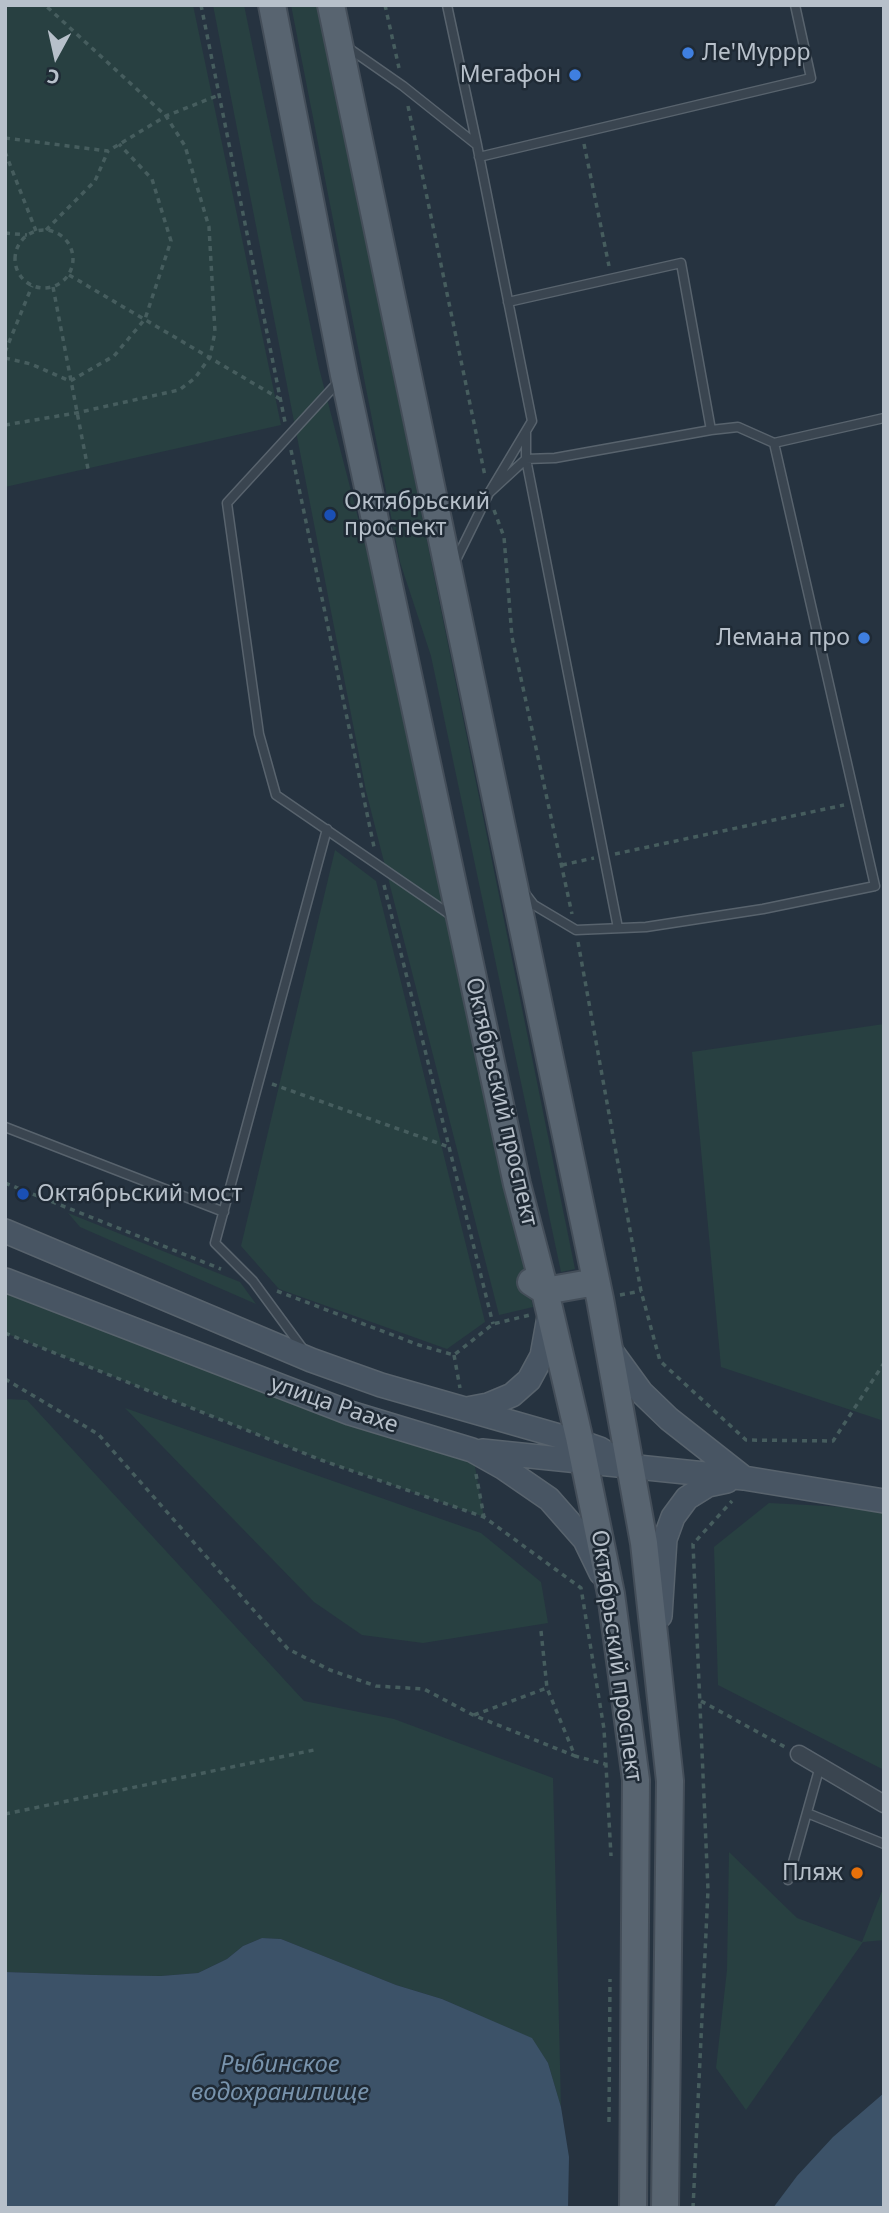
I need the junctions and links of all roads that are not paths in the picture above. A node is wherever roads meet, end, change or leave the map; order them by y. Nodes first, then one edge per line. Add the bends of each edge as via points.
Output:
1 (272, 5) edge
2 (331, 5) edge
3 (447, 5) edge
4 (795, 5) edge
5 (339, 41) junction
6 (477, 145) junction
7 (479, 158) junction
8 (508, 302) junction
9 (345, 375) junction
10 (884, 418) edge
11 (711, 430) junction
12 (526, 431) junction
13 (774, 443) junction
14 (526, 459) junction
15 (489, 493) junction
16 (450, 571) junction
17 (327, 829) junction
18 (513, 877) junction
19 (880, 885) edge
20 (461, 922) junction
21 (618, 929) junction
22 (5, 1127) edge
23 (224, 1212) junction
24 (5, 1231) edge
25 (5, 1280) edge
26 (596, 1282) junction
27 (548, 1301) junction
28 (608, 1347) junction
29 (311, 1360) junction
30 (463, 1409) junction
31 (472, 1450) junction
32 (582, 1452) junction
33 (631, 1468) junction
34 (744, 1478) junction
35 (884, 1501) edge
36 (611, 1594) junction
37 (658, 1655) junction
38 (799, 1754) road end
39 (820, 1766) junction
40 (884, 1804) edge
41 (807, 1813) junction
42 (884, 1844) edge
43 (788, 1880) dead end
44 (633, 2208) edge
45 (665, 2208) edge

1 - 9 main road, Октябрьский проспект
2 - 5 main road, Октябрьский проспект
3 - 6 lane
4 - 7 lane via 811,78
5 - 6 lane
5 - 16 main road, Октябрьский проспект
6 - 7 lane
7 - 8 lane
8 - 11 lane via 681,263
8 - 12 lane via 532,421
9 - 17 lane via 228,503 259,734 276,795
9 - 20 main road, Октябрьский проспект
10 - 13 lane
11 - 13 lane via 738,428
11 - 14 lane via 555,458
12 - 14 lane
12 - 15 lane
13 - 19 lane via 856,802
14 - 15 lane
14 - 21 lane
15 - 16 lane
16 - 18 main road, Октябрьский проспект
17 - 20 lane
17 - 23 lane
18 - 21 lane via 534,905 576,930
18 - 26 main road, Октябрьский проспект
19 - 21 lane via 762,909
20 - 27 main road, Октябрьский проспект via 498,1097 488,1124 525,1276
22 - 23 lane
23 - 29 lane via 215,1243 253,1282
24 - 29 main road, улица Раахе
25 - 31 main road, улица Раахе via 350,1413
26 - 27 main road
26 - 28 main road, Октябрьский проспект
27 - 30 main road via 542,1356 529,1380 512,1395
27 - 32 main road, Октябрьский проспект
28 - 33 main road, Октябрьский проспект
28 - 34 main road via 641,1392 669,1419
29 - 30 main road, улица Раахе
30 - 32 main road, улица Раахе
31 - 32 main road
31 - 36 main road, улица Раахе via 549,1499 585,1540
32 - 33 main road, улица Раахе via 600,1449
32 - 36 main road, Октябрьский проспект
33 - 34 main road
33 - 37 main road, Октябрьский проспект
34 - 35 main road
34 - 37 main road via 708,1485 687,1498 673,1517 665,1539
36 - 44 main road, Октябрьский проспект via 636,1780
37 - 45 main road, Октябрьский проспект via 670,1781
38 - 39 street
39 - 40 street
39 - 41 lane
41 - 42 lane
41 - 43 lane

